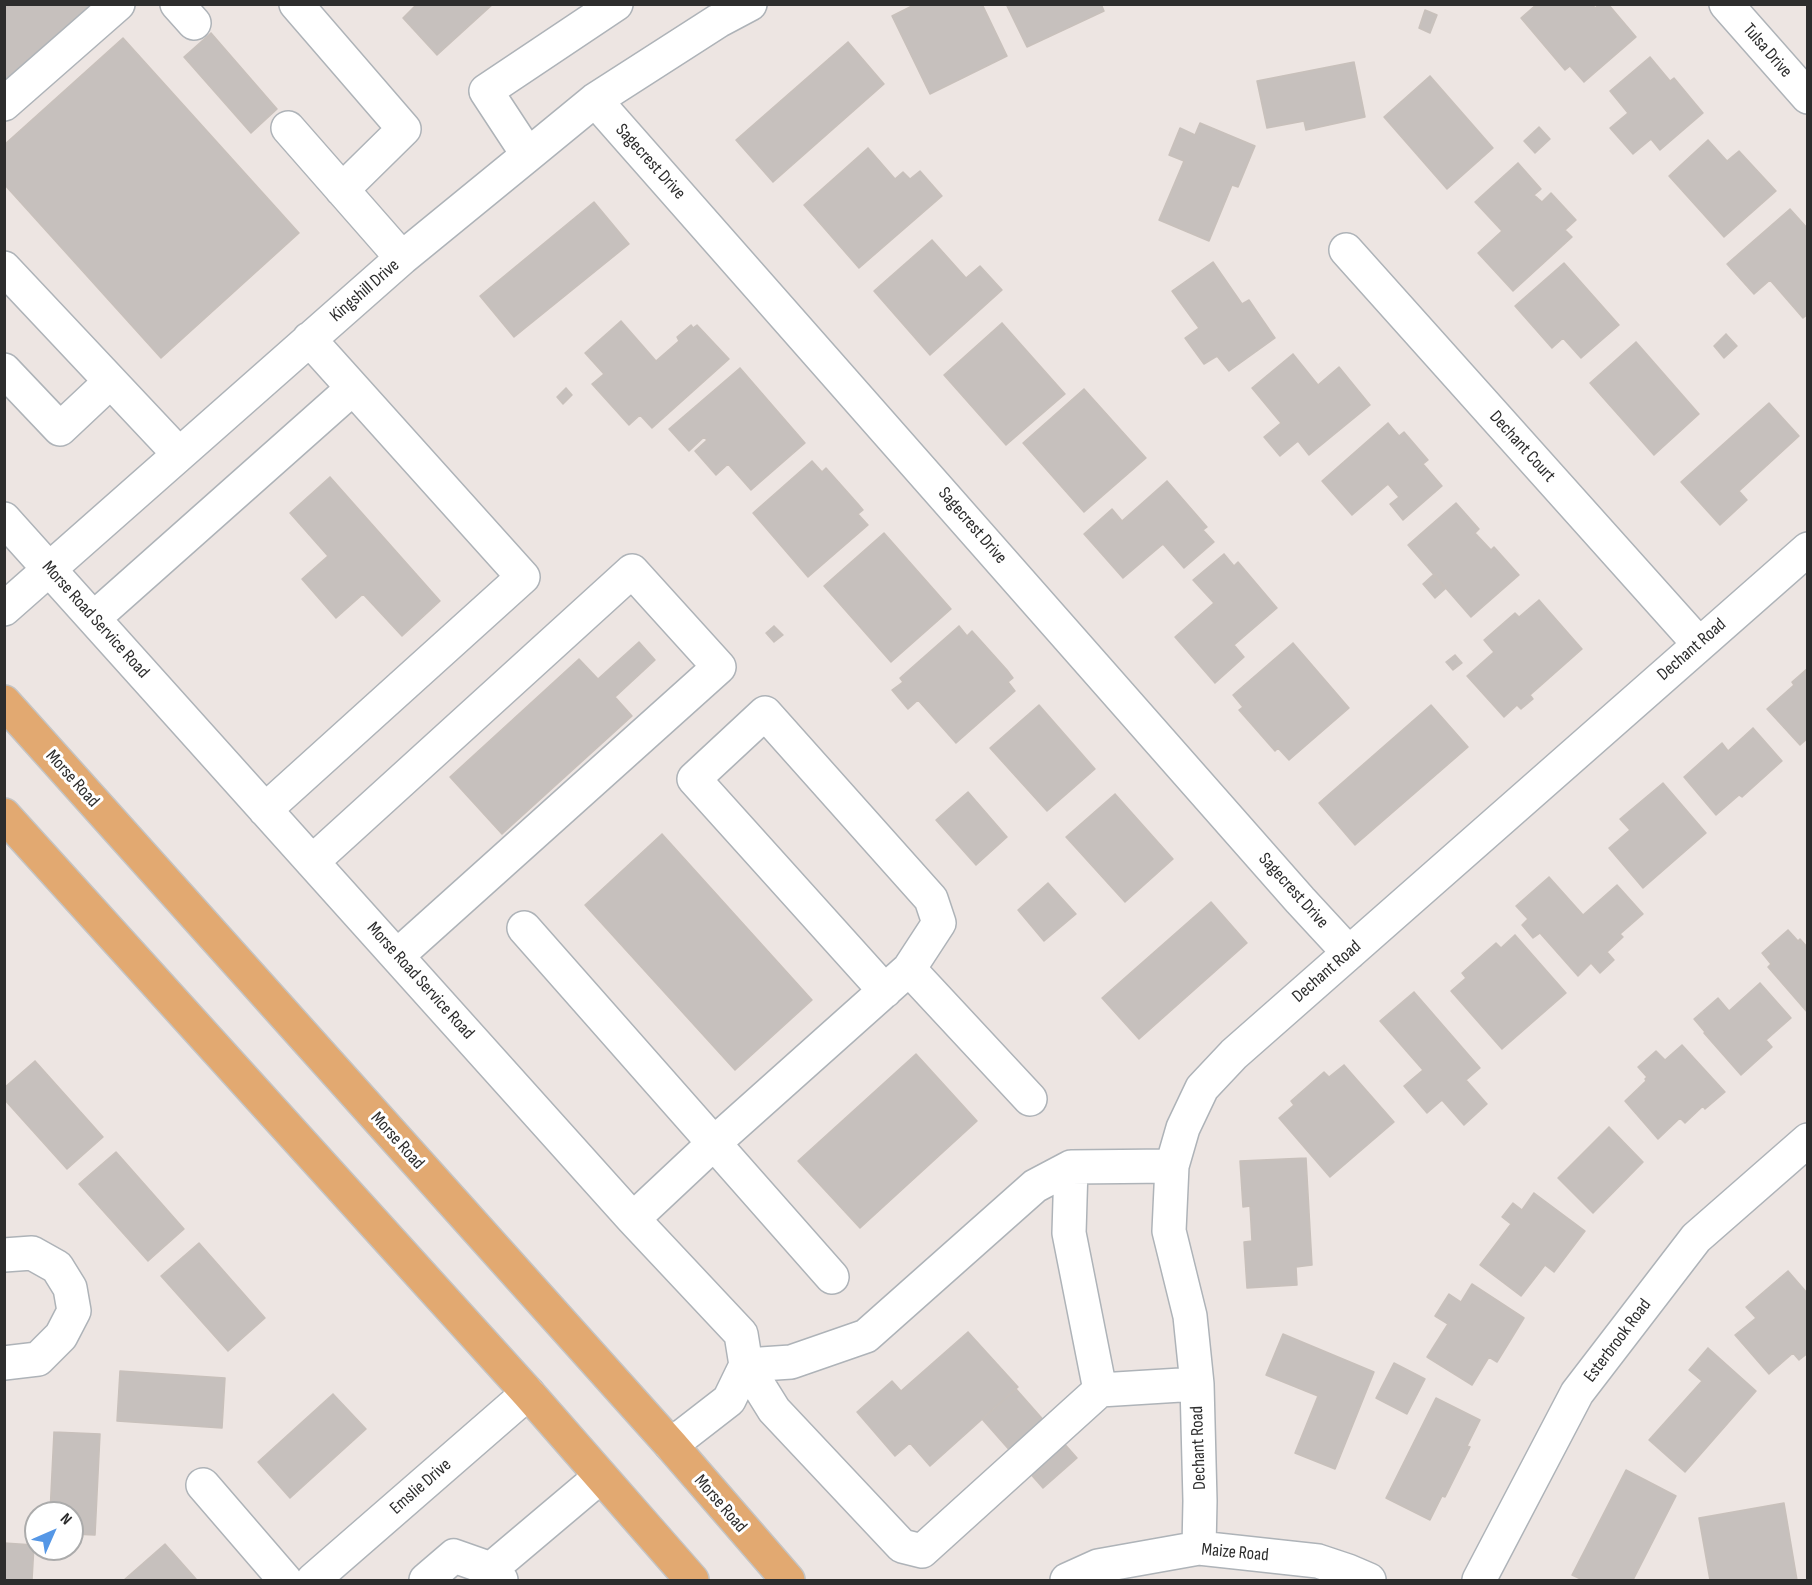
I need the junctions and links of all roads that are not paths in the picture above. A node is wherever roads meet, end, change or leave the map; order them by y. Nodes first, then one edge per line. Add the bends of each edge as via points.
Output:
1 (118, 4) edge
2 (296, 4) edge
3 (616, 4) edge
4 (750, 4) edge
5 (1726, 4) edge
6 (1808, 97) edge
7 (595, 100) junction
8 (4, 104) edge
9 (288, 128) dead end
10 (528, 155) junction
11 (342, 190) junction
12 (1346, 250) dead end
13 (402, 258) junction
14 (4, 268) edge
15 (309, 339) junction
16 (4, 370) edge
17 (110, 382) junction
18 (353, 388) junction
19 (179, 454) junction
20 (4, 519) edge
21 (1808, 549) edge
22 (49, 569) junction
23 (4, 609) edge
24 (94, 618) junction
25 (1699, 644) junction
26 (4, 702) edge
27 (265, 810) junction
28 (4, 815) edge
29 (312, 862) junction
30 (524, 928) dead end
31 (1349, 953) junction
32 (397, 956) junction
33 (909, 969) junction
34 (885, 991) junction
35 (1030, 1099) dead end
36 (1808, 1140) edge
37 (713, 1144) junction
38 (1071, 1167) junction
39 (1172, 1167) junction
40 (633, 1219) junction
41 (4, 1255) edge
42 (832, 1277) dead end
43 (4, 1363) edge
44 (746, 1365) junction
45 (1197, 1384) junction
46 (1100, 1390) junction
47 (528, 1393) junction
48 (671, 1446) junction
49 (600, 1477) junction
50 (203, 1485) dead end
51 (1199, 1548) junction
52 (496, 1575) edge
53 (323, 1577) edge
54 (285, 1581) edge
55 (426, 1581) edge
56 (692, 1581) edge
57 (788, 1581) edge
58 (1067, 1581) edge
59 (1369, 1581) edge
60 (1479, 1581) edge

1 - 8 street
2 - 11 street via 404,129
3 - 10 street via 486,91
4 - 7 street, Kingshill Drive
5 - 6 street, Tulsa Drive
7 - 10 street, Kingshill Drive
7 - 31 street, Sagecrest Drive
9 - 11 street
10 - 13 street, Kingshill Drive
11 - 13 street
12 - 25 street, Dechant Court
13 - 15 street, Kingshill Drive
14 - 17 street
15 - 18 street
15 - 19 street, Kingshill Drive
16 - 17 street via 60,429
17 - 19 street
18 - 24 street
18 - 27 street via 523,577
19 - 22 street, Kingshill Drive
20 - 22 street, Morse Road Service Road
21 - 25 street, Dechant Road
22 - 23 street, Kingshill Drive
22 - 24 street, Morse Road Service Road
24 - 27 street, Morse Road Service Road
25 - 31 street, Dechant Road
26 - 48 main road, Morse Road
27 - 29 street, Morse Road Service Road
28 - 47 main road
29 - 32 street, Morse Road Service Road
29 - 32 street via 632,571 720,667
30 - 37 street
31 - 39 street, Dechant Road via 1234,1054 1202,1088 1183,1128
32 - 40 street, Morse Road Service Road
33 - 34 street
33 - 34 street via 939,923 930,899 765,713 694,779
33 - 35 street
34 - 37 street
36 - 60 street, Esterbrook Road via 1696,1238 1577,1394
37 - 40 street
37 - 42 street
38 - 39 street
38 - 44 street via 1035,1186 866,1336 792,1362
38 - 46 street via 1068,1233
39 - 45 street, Dechant Road via 1169,1231 1190,1316
40 - 44 street, Morse Road Service Road via 741,1334
41 - 43 street via 32,1253 57,1268 70,1288 74,1311 61,1336 38,1359
44 - 46 street via 774,1410 902,1545 922,1551
44 - 48 street via 729,1400
45 - 46 street
45 - 51 street, Dechant Road
47 - 49 main road
47 - 53 street, Emslie Drive
48 - 57 main road, Morse Road
49 - 52 street
49 - 56 main road
50 - 54 street
51 - 58 street, Maize Road via 1098,1566
51 - 59 street, Maize Road via 1318,1561
52 - 55 street via 454,1556

